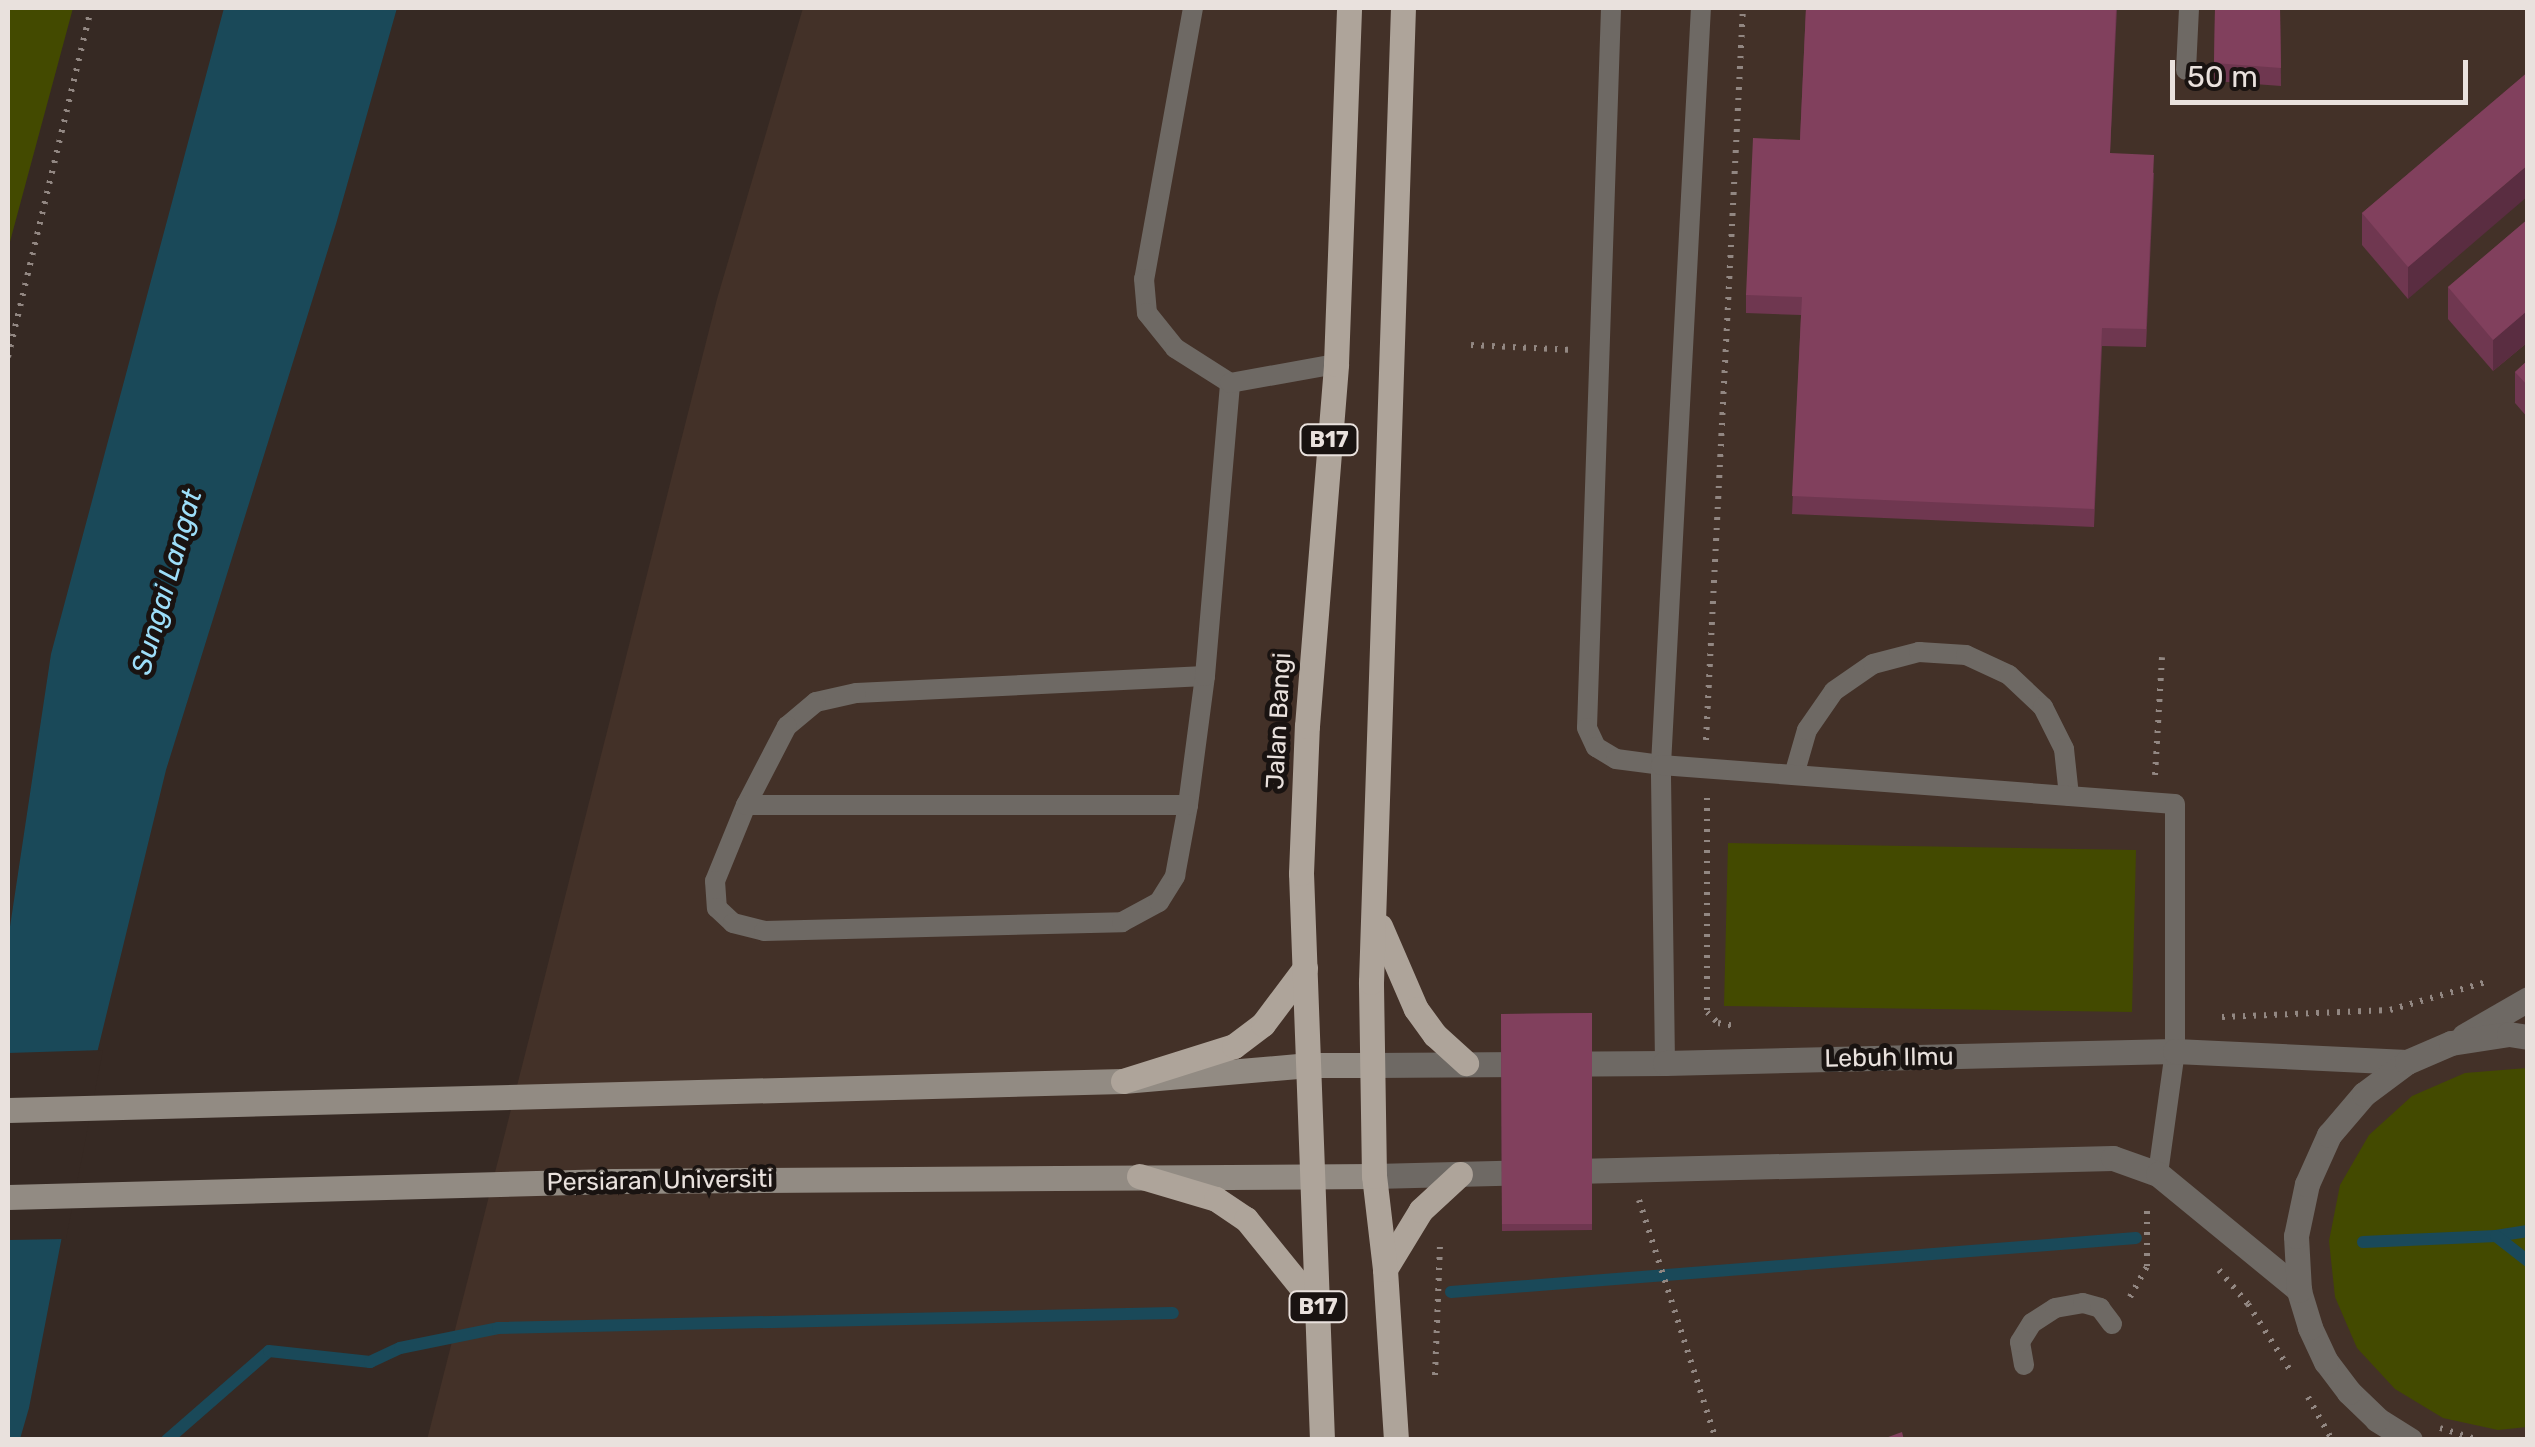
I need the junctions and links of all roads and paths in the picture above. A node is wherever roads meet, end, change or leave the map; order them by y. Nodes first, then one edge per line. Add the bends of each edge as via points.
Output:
1 (91, 8) edge
2 (1193, 8) edge
3 (1348, 8) edge
4 (1403, 8) edge
5 (1611, 8) edge
6 (1701, 8) edge
7 (2190, 8) edge
8 (2186, 70) dead end
9 (1471, 345) dead end
10 (1600, 351) junction
11 (8, 357) edge
12 (1336, 364) junction
13 (1230, 382) junction
14 (1205, 676) junction
15 (1661, 765) junction
16 (1794, 775) junction
17 (2069, 796) junction
18 (1188, 805) junction
19 (746, 806) junction
20 (1376, 916) junction
21 (1305, 968) junction
22 (2493, 980) dead end
23 (2528, 999) edge
24 (2174, 1020) junction
25 (2528, 1037) edge
26 (2451, 1043) junction
27 (2175, 1051) junction
28 (1466, 1062) junction
29 (2407, 1062) junction
30 (1665, 1063) junction
31 (1309, 1065) junction
32 (1371, 1065) junction
33 (1123, 1081) junction
34 (8, 1110) edge
35 (1460, 1174) junction
36 (2158, 1174) junction
37 (1139, 1176) junction
38 (1313, 1176) junction
39 (1374, 1176) junction
40 (8, 1197) edge
41 (2159, 1206) dead end
42 (1649, 1234) dead end
43 (1442, 1240) dead end
44 (2215, 1266) dead end
45 (1386, 1269) junction
46 (2299, 1290) junction
47 (2130, 1297) dead end
48 (1318, 1308) junction
49 (2112, 1324) dead end
50 (2024, 1365) dead end
51 (1436, 1374) dead end
52 (2376, 1429) edge
53 (2419, 1431) edge
54 (1322, 1440) edge
55 (1396, 1440) edge
56 (1716, 1440) edge
57 (2332, 1440) edge
58 (2480, 1440) edge

1 - 11 path
2 - 13 lane via 1144,279 1147,313 1175,348
3 - 12 main road, Jalan Bangi / B17
4 - 20 main road, B17
5 - 10 lane
6 - 15 lane
7 - 8 lane
9 - 10 path
10 - 15 lane via 1587,728 1596,748 1616,759
12 - 13 lane
12 - 21 main road, Jalan Bangi / B17 via 1307,726
13 - 14 lane
14 - 18 lane
14 - 19 lane via 856,694 816,702 787,726
15 - 16 lane
15 - 30 lane
16 - 17 lane
16 - 17 lane via 1807,730 1834,691 1873,664 1919,652 1966,655 2009,674 2043,707 2064,749
17 - 24 lane via 2174,804
18 - 19 lane
18 - 19 lane via 1175,876 1159,902 1122,922 764,931 734,924 717,908 714,880
20 - 28 main road via 1416,1009
20 - 32 main road, B17
21 - 31 main road, Jalan Bangi / B17
21 - 33 main road via 1263,1024 1234,1046
22 - 24 path via 2390,1010
23 - 26 street
24 - 27 lane
25 - 26 street
26 - 29 street
27 - 29 street, Lebuh Ilmu
27 - 30 street, Lebuh Ilmu
27 - 36 lane
28 - 30 street, Lebuh Ilmu
28 - 32 street, Lebuh Ilmu
29 - 46 street via 2364,1094 2329,1135 2307,1184 2296,1236
31 - 32 main road
31 - 33 main road
31 - 38 main road, Jalan Bangi / B17
32 - 39 main road, B17
33 - 34 main road
35 - 36 street via 2113,1158
35 - 39 street
35 - 45 main road via 1421,1210
36 - 46 street
37 - 38 main road, Persiaran Universiti
37 - 40 main road, Persiaran Universiti
37 - 48 main road via 1216,1199 1246,1219
38 - 39 main road, Persiaran Universiti
38 - 48 main road, Jalan Bangi / B17
39 - 45 main road, B17
41 - 47 path via 2148,1194 2146,1266
42 - 56 path
43 - 51 path
44 - 57 path via 2248,1304
45 - 55 main road, B17
46 - 52 street via 2326,1362
48 - 54 main road, Jalan Bangi / B17
49 - 50 lane via 2100,1308 2055,1308 2032,1322 2020,1342
52 - 53 street
53 - 58 path

